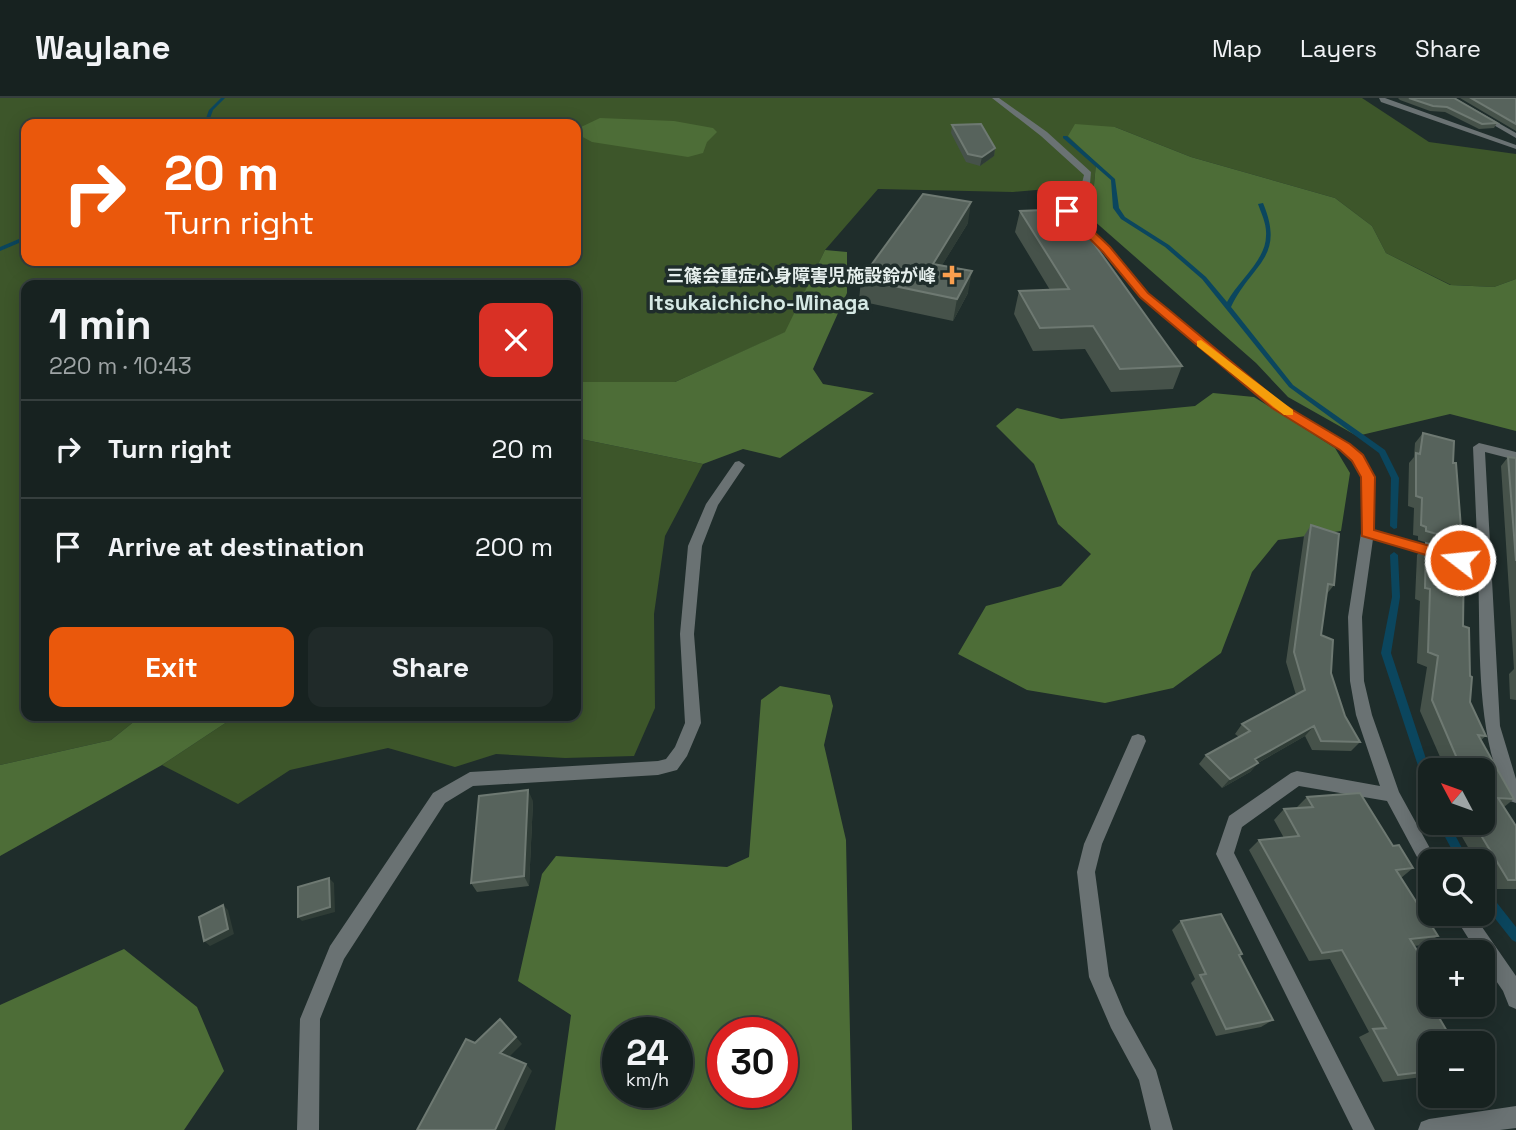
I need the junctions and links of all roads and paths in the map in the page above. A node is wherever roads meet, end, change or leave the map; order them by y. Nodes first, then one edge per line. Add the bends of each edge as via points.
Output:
1 (995, 98) edge
2 (1382, 98) edge
3 (1450, 98) edge
4 (1516, 136) edge
5 (1516, 146) edge
6 (1516, 456) edge
7 (739, 465) dead end
8 (1367, 533) junction
9 (1483, 567) junction
10 (1138, 741) dead end
11 (1392, 794) junction
12 (1516, 796) edge
13 (1422, 849) edge
14 (1470, 926) edge
15 (1516, 999) edge
16 (1516, 1117) edge
17 (308, 1130) edge
18 (1162, 1130) edge
19 (1364, 1130) edge
20 (1429, 1130) edge

1 - 8 street via 1088,174 1086,184 1067,201 1067,211 1144,295 1277,406 1358,458 1368,477
2 - 5 street
3 - 4 street
6 - 9 street via 1479,447
7 - 17 street via 712,503 695,546 687,634 693,723 681,751 671,765 658,768 471,779 439,798 337,953 310,1018
8 - 9 street
8 - 11 street via 1355,617 1357,681
9 - 12 street via 1492,726
10 - 18 street via 1093,844 1086,872 1099,977 1149,1077
11 - 13 street
11 - 19 street via 1297,778 1235,822 1225,854
14 - 15 street
16 - 20 street

